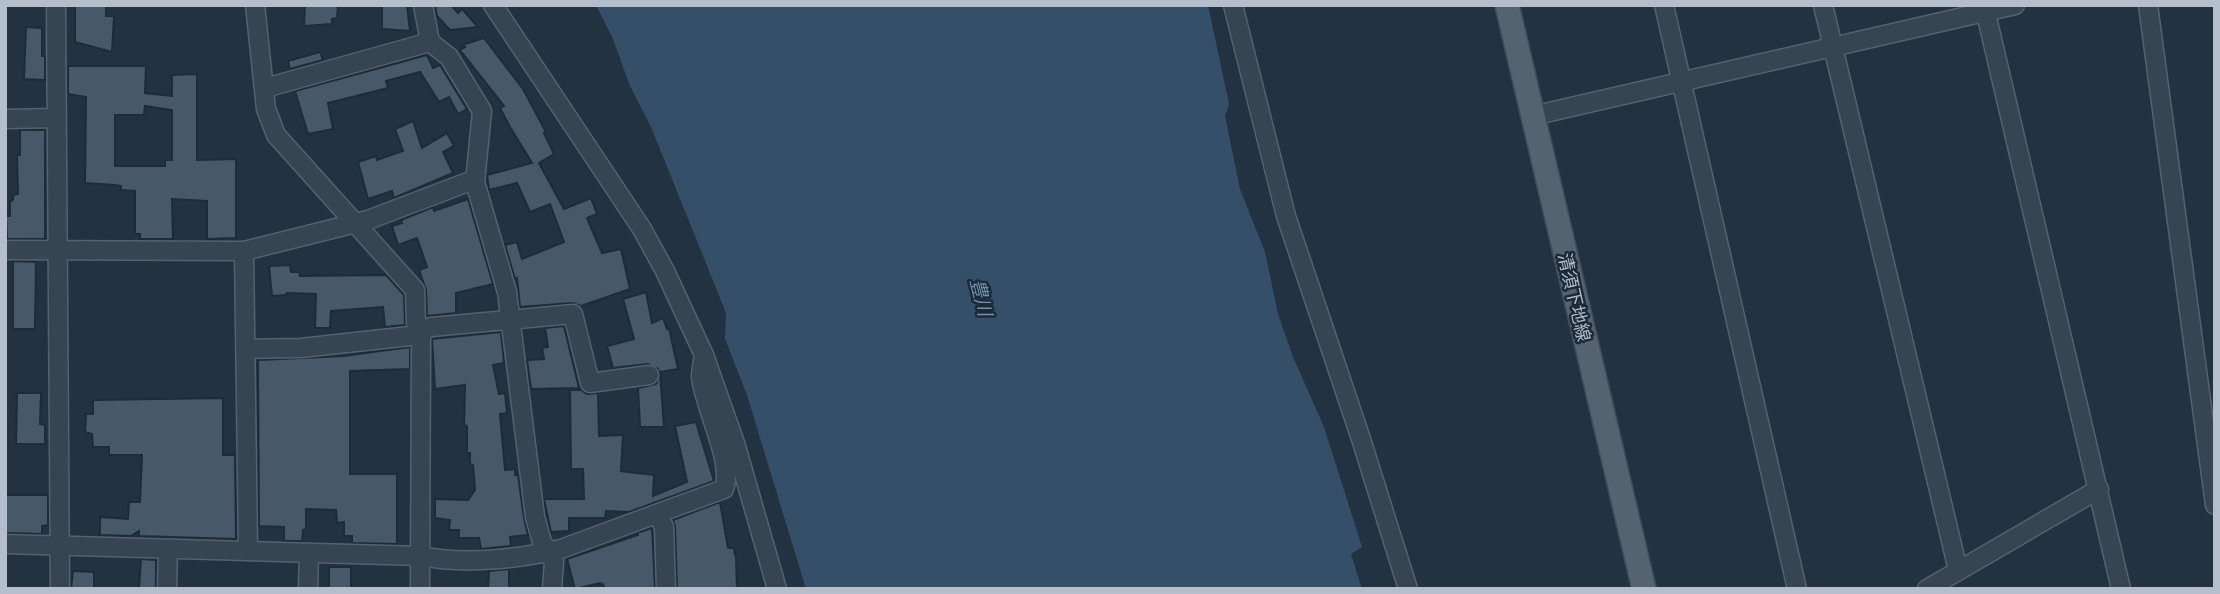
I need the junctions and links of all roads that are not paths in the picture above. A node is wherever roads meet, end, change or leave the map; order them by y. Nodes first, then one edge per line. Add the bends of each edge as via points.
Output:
1 (56, 5) edge
2 (255, 5) edge
3 (423, 5) edge
4 (493, 5) edge
5 (1233, 5) edge
6 (1507, 5) edge
7 (1664, 5) edge
8 (1823, 5) edge
9 (2015, 5) edge
10 (2148, 5) edge
11 (1984, 9) edge
12 (430, 42) junction
13 (1832, 47) junction
14 (1681, 82) junction
15 (265, 88) junction
16 (1532, 116) junction
17 (56, 118) junction
18 (5, 119) edge
19 (475, 182) junction
20 (353, 223) junction
21 (5, 250) edge
22 (57, 250) junction
23 (244, 251) junction
24 (512, 320) junction
25 (419, 330) junction
26 (246, 349) junction
27 (704, 355) junction
28 (649, 375) dead end
29 (2099, 489) junction
30 (2215, 505) edge
31 (658, 515) junction
32 (5, 544) edge
33 (59, 546) junction
34 (168, 549) junction
35 (248, 551) junction
36 (548, 552) junction
37 (309, 553) junction
38 (421, 556) junction
39 (1958, 570) junction
40 (60, 589) edge
41 (166, 589) edge
42 (308, 589) edge
43 (420, 589) edge
44 (552, 589) edge
45 (666, 589) edge
46 (777, 589) edge
47 (1408, 589) edge
48 (1644, 589) edge
49 (1797, 589) edge
50 (1927, 589) edge
51 (2121, 589) edge

1 - 17 street
2 - 15 street
3 - 12 street
4 - 27 street via 642,229
5 - 47 street via 1286,216
6 - 16 main road, 清須下地線
7 - 14 street
8 - 13 street
9 - 11 street
10 - 30 street
11 - 13 street
11 - 29 street
12 - 15 street
12 - 19 street via 449,57 482,111
13 - 14 street
13 - 39 street
14 - 16 street
14 - 49 street
15 - 20 street via 275,135
16 - 48 main road, 清須下地線
17 - 18 street
17 - 22 street
19 - 20 street
19 - 24 street
20 - 23 street
20 - 25 street via 415,290
21 - 22 street
22 - 23 street
22 - 33 street
23 - 26 street
24 - 25 street
24 - 28 street via 573,314 590,383
24 - 36 street via 536,517
25 - 26 street via 410,336 322,346
25 - 38 street
26 - 35 street
27 - 31 street via 701,376 727,481 718,492
27 - 46 street
29 - 39 street
29 - 51 street
31 - 36 street
31 - 45 street via 664,527
32 - 33 street
33 - 34 street
33 - 40 street
34 - 35 street
34 - 41 street
35 - 37 street
36 - 38 street via 473,559
36 - 44 street via 554,562
37 - 38 street
37 - 42 street
38 - 43 street
39 - 50 street

